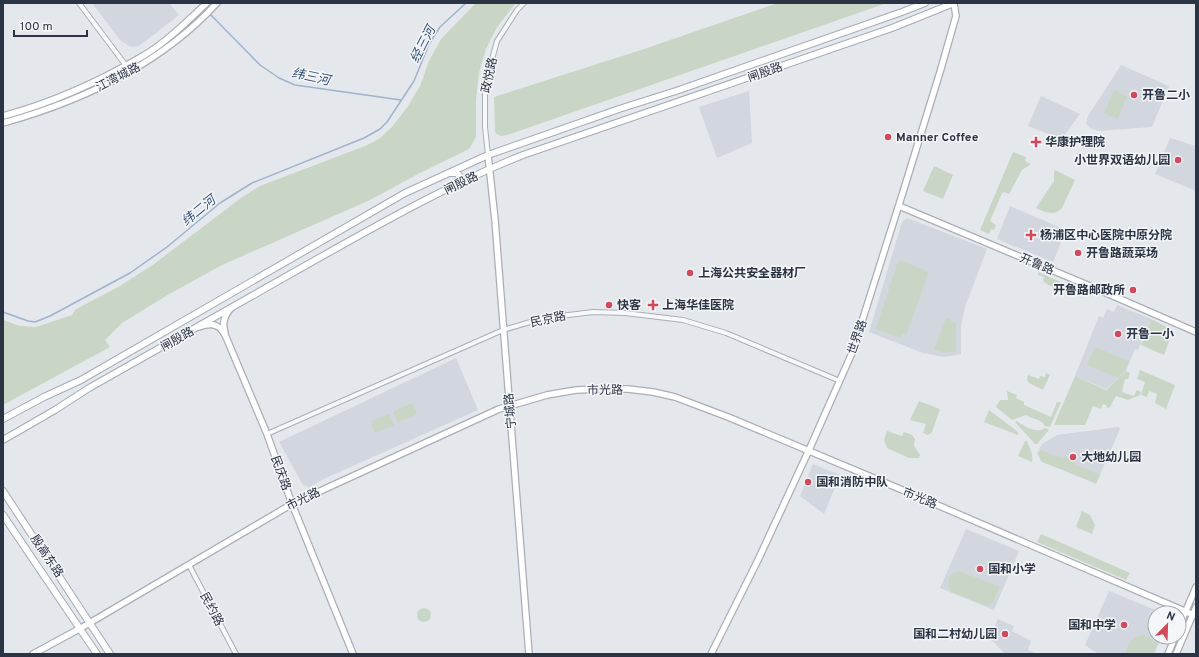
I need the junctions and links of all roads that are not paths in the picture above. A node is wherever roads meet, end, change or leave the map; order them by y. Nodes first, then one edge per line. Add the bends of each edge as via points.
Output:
1 (79, 3) edge
2 (207, 3) edge
3 (217, 3) edge
4 (524, 3) edge
5 (925, 3) edge
6 (954, 3) edge
7 (125, 65) junction
8 (130, 71) junction
9 (3, 116) edge
10 (3, 123) edge
11 (522, 143) junction
12 (530, 152) junction
13 (488, 155) junction
14 (490, 168) junction
15 (444, 176) junction
16 (450, 188) junction
17 (899, 206) junction
18 (234, 306) junction
19 (193, 330) junction
20 (503, 330) junction
21 (1196, 332) edge
22 (226, 337) junction
23 (840, 381) junction
24 (510, 405) junction
25 (6, 418) edge
26 (3, 424) edge
27 (21, 429) junction
28 (3, 434) edge
29 (267, 434) junction
30 (3, 440) edge
31 (809, 450) junction
32 (3, 490) edge
33 (292, 504) junction
34 (3, 515) edge
35 (189, 565) junction
36 (1196, 586) edge
37 (1172, 605) edge
38 (1196, 607) edge
39 (1187, 608) edge
40 (1194, 615) edge
41 (90, 622) junction
42 (81, 628) junction
43 (33, 654) edge
44 (98, 654) edge
45 (110, 654) edge
46 (236, 654) edge
47 (353, 654) edge
48 (528, 654) edge
49 (711, 654) edge
50 (1176, 654) edge

1 - 7 street
2 - 7 street, 江湾城路 via 168,38
3 - 8 street, 江湾城路 via 174,44
4 - 13 street, 政悦路 via 516,10 497,41 485,85
5 - 11 main road, 闸殷路
6 - 12 main road, 闸殷路 via 892,28
6 - 17 street, 世界路 via 954,24
7 - 8 street
7 - 9 street, 江湾城路 via 46,102
8 - 10 street, 江湾城路 via 57,106
11 - 12 main road via 522,151
11 - 13 main road, 闸殷路
12 - 14 main road, 闸殷路
13 - 14 street, 宁城路
13 - 15 main road, 闸殷路
14 - 16 main road, 闸殷路
14 - 20 street, 宁城路
15 - 16 main road via 456,173 459,175 459,180
15 - 25 main road, 闸殷路 via 405,194 81,380
16 - 18 main road, 闸殷路 via 412,206
17 - 21 street, 开鲁路
17 - 23 street, 世界路 via 863,322
18 - 19 main road, 闸殷路
18 - 22 street, 民庆路 via 226,313 224,320
19 - 22 street, 民庆路 via 204,325 215,325 220,327
19 - 27 main road, 闸殷路
20 - 23 street, 民京路 via 544,318 593,312 680,319 726,333
20 - 24 street, 宁城路
20 - 29 street, 民京路
22 - 29 street, 民庆路
23 - 31 street, 世界路
24 - 31 street, 市光路 via 576,390 628,389 653,392 675,397
24 - 33 street, 市光路
24 - 48 street, 宁城路
25 - 26 main road
27 - 28 main road
27 - 30 main road, 闸殷路
29 - 33 street, 民庆路
31 - 37 street, 市光路
31 - 49 street, 世界路
32 - 41 main road, 殷高东路
33 - 35 street, 市光路
33 - 47 street, 民庆路
34 - 42 main road, 殷高东路
35 - 41 street, 市光路
35 - 46 street, 民约路
36 - 39 street
38 - 40 street
40 - 50 street
41 - 42 street, 市光路
41 - 45 main road, 殷高东路
42 - 43 street, 市光路
42 - 44 main road, 殷高东路

